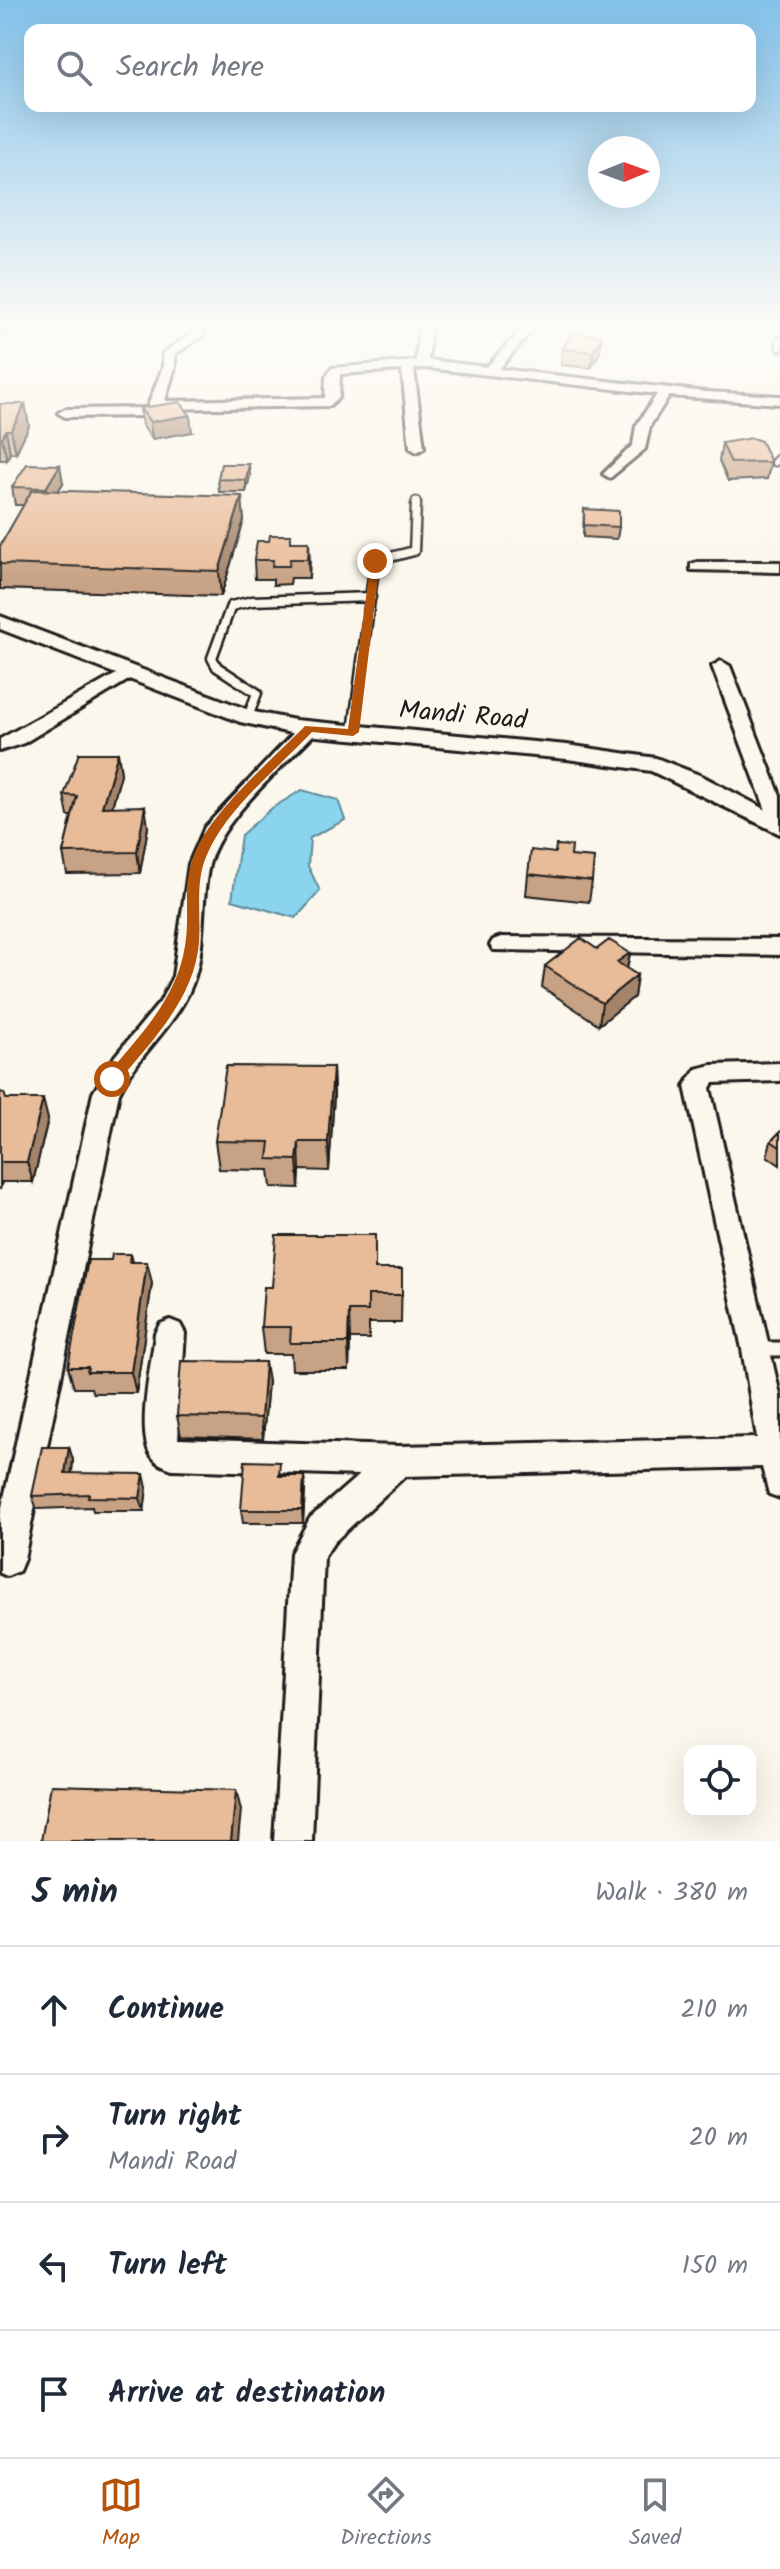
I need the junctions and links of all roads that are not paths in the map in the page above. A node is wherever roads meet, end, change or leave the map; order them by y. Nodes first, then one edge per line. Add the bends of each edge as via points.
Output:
1 (416, 414) edge
2 (651, 414) edge
3 (417, 448) dead end
4 (610, 474) dead end
5 (416, 501) dead end
6 (697, 567) dead end
7 (780, 567) edge
8 (371, 597) junction
9 (0, 622) edge
10 (721, 666) dead end
11 (129, 672) junction
12 (248, 717) junction
13 (309, 728) junction
14 (353, 732) junction
15 (0, 745) edge
16 (780, 824) edge
17 (501, 945) dead end
18 (780, 947) edge
19 (780, 1072) edge
20 (170, 1333) dead end
21 (768, 1349) edge
22 (777, 1452) edge
23 (398, 1461) junction
24 (780, 1483) edge
25 (7, 1559) dead end
26 (293, 1841) edge

1 - 3 street
2 - 4 street via 640,446
5 - 8 lane via 414,551 377,559
6 - 7 street
8 - 12 lane via 231,606 212,658 217,667 257,693
8 - 14 lane
9 - 11 street, Mandi Road
10 - 16 street
11 - 12 street, Mandi Road
11 - 15 street
12 - 13 street, Mandi Road
13 - 14 street, Mandi Road
13 - 25 street via 206,842 196,873 192,945 183,978 169,1009 116,1072 106,1093
14 - 16 street, Mandi Road via 656,765
17 - 18 street
19 - 21 street via 712,1074 697,1086
20 - 23 street via 160,1435 167,1452
21 - 22 street
22 - 23 street
22 - 24 street
23 - 26 street via 322,1530 308,1553

